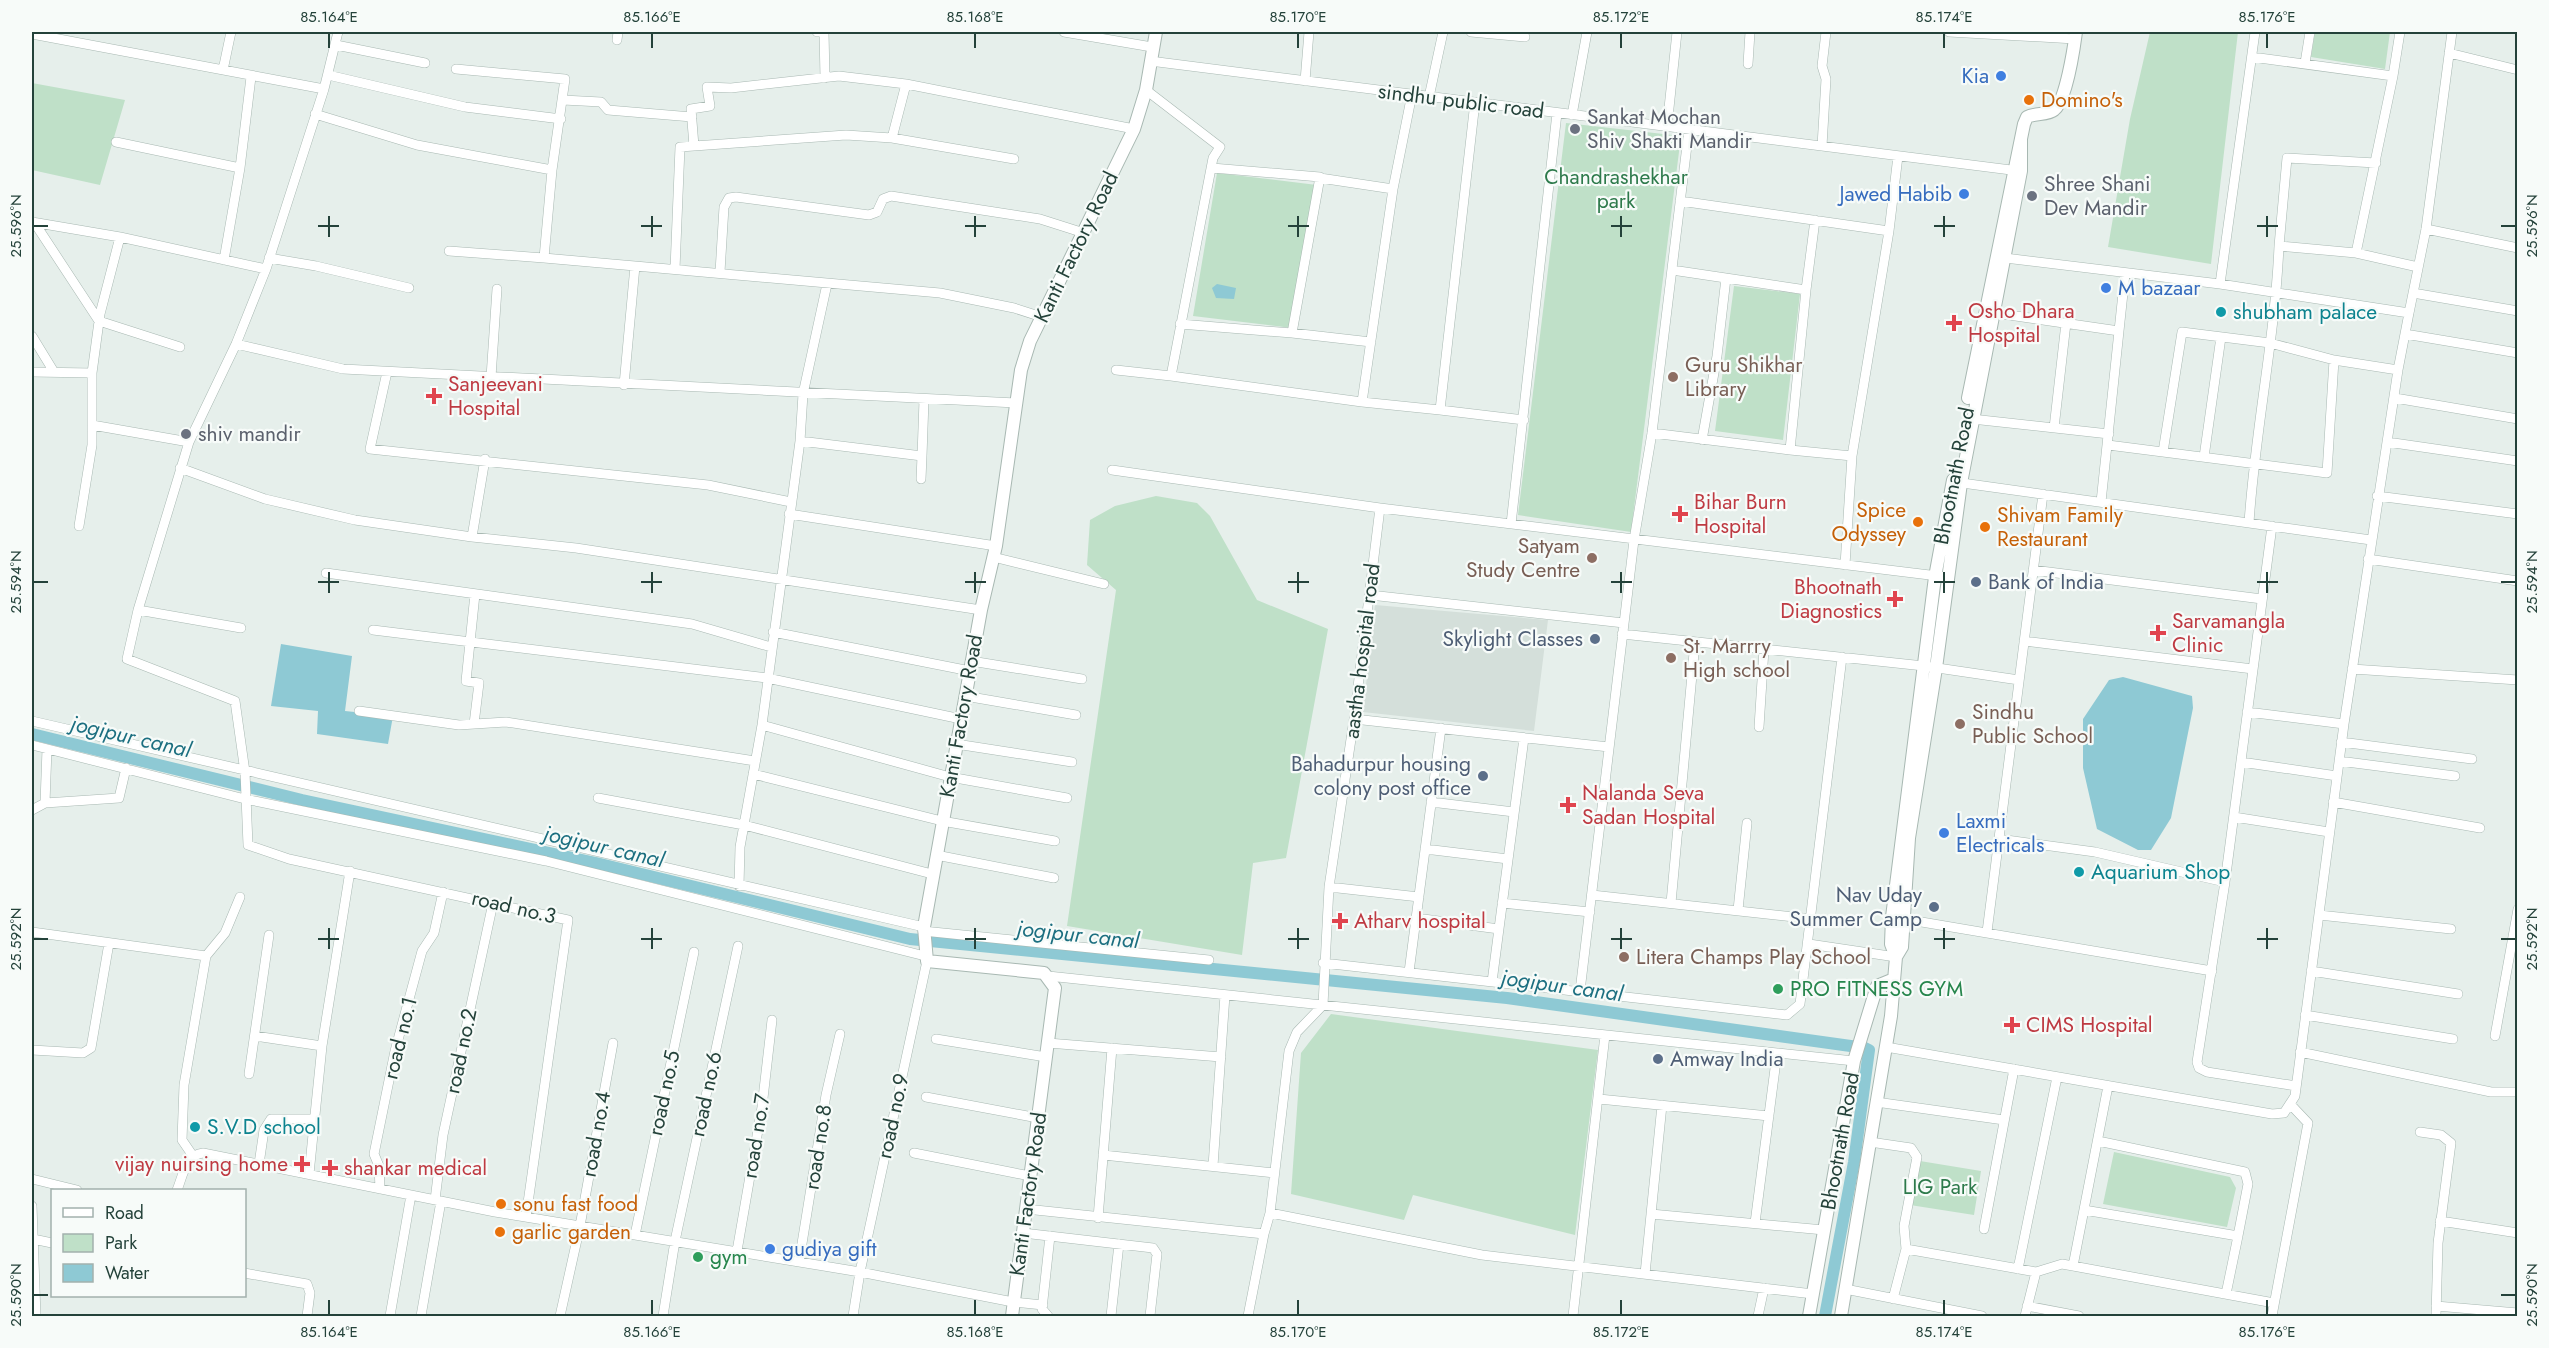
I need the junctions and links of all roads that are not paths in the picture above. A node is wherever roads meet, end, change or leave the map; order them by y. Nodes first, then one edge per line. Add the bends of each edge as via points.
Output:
1 (231, 32) edge
2 (338, 32) edge
3 (817, 32) edge
4 (1064, 32) edge
5 (1156, 32) edge
6 (1309, 32) edge
7 (1443, 32) edge
8 (1471, 32) edge
9 (1587, 32) edge
10 (1677, 32) edge
11 (1750, 32) edge
12 (1827, 32) edge
13 (1949, 32) edge
14 (2255, 32) edge
15 (2310, 32) edge
16 (2400, 32) edge
17 (2452, 32) edge
18 (32, 34) edge
19 (2075, 35) edge
20 (1525, 37) dead end
21 (336, 45) junction
22 (1152, 47) junction
23 (2449, 52) junction
24 (2252, 57) junction
25 (1150, 61) junction
26 (425, 63) dead end
27 (2305, 63) junction
28 (1748, 64) dead end
29 (456, 69) dead end
30 (223, 70) junction
31 (2517, 70) edge
32 (328, 75) junction
33 (2392, 76) junction
34 (251, 77) junction
35 (825, 78) junction
36 (1305, 81) junction
37 (906, 84) junction
38 (324, 89) junction
39 (1146, 90) junction
40 (1412, 94) junction
41 (1430, 97) junction
42 (563, 100) junction
43 (1475, 102) junction
44 (1557, 113) junction
45 (315, 114) junction
46 (1572, 115) junction
47 (692, 117) junction
48 (561, 119) junction
49 (1667, 127) junction
50 (1134, 129) junction
51 (1689, 129) junction
52 (892, 138) junction
53 (116, 142) dead end
54 (694, 146) junction
55 (1822, 146) junction
56 (1898, 156) junction
57 (1014, 159) dead end
58 (2376, 163) junction
59 (240, 168) junction
60 (1212, 168) junction
61 (552, 170) junction
62 (2017, 171) junction
63 (1320, 178) junction
64 (1393, 189) junction
65 (1680, 201) junction
66 (1815, 220) junction
67 (33, 222) edge
68 (2426, 229) junction
69 (1889, 231) junction
70 (1084, 233) junction
71 (120, 237) junction
72 (2279, 246) junction
73 (2517, 248) edge
74 (449, 251) dead end
75 (2356, 253) junction
76 (2001, 255) junction
77 (269, 258) junction
78 (544, 258) junction
79 (224, 260) junction
80 (635, 266) junction
81 (2418, 267) junction
82 (266, 269) junction
83 (675, 269) junction
84 (1672, 270) junction
85 (720, 272) junction
86 (2125, 274) junction
87 (1726, 278) junction
88 (827, 284) junction
89 (2220, 284) junction
90 (409, 288) dead end
91 (497, 289) dead end
92 (1806, 290) junction
93 (2277, 293) junction
94 (2413, 293) junction
95 (2517, 311) edge
96 (1995, 313) junction
97 (2409, 313) junction
98 (1042, 316) junction
99 (99, 321) junction
100 (2066, 323) junction
101 (1180, 324) junction
102 (2119, 331) junction
103 (1292, 333) junction
104 (2405, 334) junction
105 (32, 336) edge
106 (2221, 337) junction
107 (1371, 342) junction
108 (2270, 342) junction
109 (236, 344) junction
110 (180, 347) dead end
111 (2517, 353) edge
112 (2334, 360) junction
113 (1116, 370) dead end
114 (2398, 370) junction
115 (32, 372) edge
116 (54, 372) junction
117 (387, 372) junction
118 (92, 373) junction
119 (1171, 376) junction
120 (491, 377) junction
121 (624, 385) junction
122 (803, 394) junction
123 (2395, 398) junction
124 (924, 400) junction
125 (1362, 402) junction
126 (1016, 403) junction
127 (1440, 410) junction
128 (1972, 419) junction
129 (2517, 419) edge
130 (1524, 420) junction
131 (92, 425) junction
132 (2054, 428) junction
133 (1652, 433) junction
134 (2109, 434) junction
135 (1702, 440) junction
136 (800, 441) junction
137 (189, 442) junction
138 (2387, 442) junction
139 (2108, 445) junction
140 (1790, 450) junction
141 (2163, 452) junction
142 (922, 456) junction
143 (1852, 456) junction
144 (2204, 457) junction
145 (485, 459) junction
146 (2517, 461) edge
147 (2253, 464) junction
148 (180, 468) junction
149 (1112, 470) dead end
150 (921, 479) dead end
151 (1957, 482) junction
152 (2043, 494) junction
153 (2377, 496) junction
154 (791, 502) junction
155 (2101, 502) junction
156 (1380, 508) junction
157 (789, 514) junction
158 (2517, 514) edge
159 (2249, 523) junction
160 (1511, 524) junction
161 (80, 526) dead end
162 (2272, 526) junction
163 (472, 537) junction
164 (1634, 540) junction
165 (2371, 540) junction
166 (994, 552) junction
167 (2368, 559) junction
168 (1845, 565) junction
169 (2033, 570) junction
170 (326, 573) dead end
171 (1941, 577) junction
172 (781, 580) junction
173 (2517, 581) edge
174 (1104, 584) dead end
175 (475, 594) junction
176 (1370, 595) junction
177 (2262, 599) junction
178 (138, 610) junction
179 (981, 610) junction
180 (1624, 622) junction
181 (241, 628) dead end
182 (373, 630) dead end
183 (773, 632) junction
184 (1623, 634) junction
185 (2024, 641) junction
186 (469, 642) junction
187 (1695, 642) junction
188 (771, 647) junction
189 (1764, 649) junction
190 (1842, 657) junction
191 (971, 666) junction
192 (1930, 667) junction
193 (2253, 669) junction
194 (2352, 669) junction
195 (767, 678) junction
196 (1082, 679) dead end
197 (2019, 680) junction
198 (2517, 680) edge
199 (965, 696) junction
200 (359, 711) dead end
201 (2247, 712) junction
202 (1076, 715) dead end
203 (961, 719) junction
204 (1354, 719) junction
205 (32, 721) edge
206 (474, 724) junction
207 (2344, 724) junction
208 (762, 725) junction
209 (1441, 728) junction
210 (1759, 728) dead end
211 (1524, 738) junction
212 (2341, 742) junction
213 (956, 744) junction
214 (32, 745) edge
215 (1609, 747) junction
216 (47, 749) junction
217 (2472, 759) dead end
218 (755, 761) junction
219 (2339, 761) junction
220 (1072, 762) dead end
221 (2241, 762) junction
222 (126, 768) junction
223 (753, 774) junction
224 (245, 775) junction
225 (2337, 776) junction
226 (2455, 776) dead end
227 (950, 777) junction
228 (245, 797) junction
229 (598, 798) dead end
230 (1067, 798) dead end
231 (1431, 802) junction
232 (2333, 802) junction
233 (45, 803) junction
234 (32, 810) edge
235 (1514, 812) junction
236 (2234, 817) junction
237 (942, 821) junction
238 (1747, 823) dead end
239 (744, 825) junction
240 (2480, 828) dead end
241 (2329, 832) junction
242 (1999, 839) junction
243 (1055, 841) dead end
244 (1425, 849) junction
245 (936, 855) junction
246 (1508, 860) junction
247 (350, 871) junction
248 (932, 874) junction
249 (1054, 878) dead end
250 (2225, 882) junction
251 (739, 886) junction
252 (1329, 887) junction
253 (443, 892) junction
254 (1592, 895) junction
255 (240, 897) dead end
256 (1419, 897) junction
257 (493, 903) junction
258 (1502, 903) junction
259 (1671, 903) junction
260 (2517, 909) edge
261 (1738, 910) junction
262 (1590, 912) junction
263 (2319, 915) junction
264 (1416, 918) junction
265 (1898, 918) junction
266 (1812, 919) junction
267 (1499, 929) junction
268 (2451, 929) dead end
269 (924, 931) junction
270 (32, 932) edge
271 (1987, 932) junction
272 (269, 935) dead end
273 (109, 943) junction
274 (1809, 944) junction
275 (738, 946) dead end
276 (694, 952) dead end
277 (206, 956) junction
278 (925, 956) junction
279 (1896, 957) junction
280 (1209, 960) dead end
281 (1323, 968) junction
282 (2212, 971) junction
283 (2311, 971) junction
284 (1409, 972) junction
285 (1048, 976) junction
286 (1894, 979) junction
287 (1492, 981) junction
288 (1580, 991) junction
289 (1226, 994) junction
290 (2458, 994) dead end
291 (1323, 1005) junction
292 (2305, 1015) junction
293 (772, 1020) dead end
294 (840, 1034) dead end
295 (1605, 1035) junction
296 (255, 1036) junction
297 (2494, 1036) dead end
298 (936, 1039) dead end
299 (2453, 1039) dead end
300 (613, 1043) dead end
301 (1048, 1043) junction
302 (322, 1046) junction
303 (1886, 1047) junction
304 (1112, 1048) junction
305 (32, 1050) edge
306 (2300, 1052) junction
307 (1777, 1053) junction
308 (1046, 1057) junction
309 (1221, 1057) junction
310 (1855, 1057) junction
311 (2014, 1069) junction
312 (249, 1074) dead end
313 (2057, 1077) junction
314 (2108, 1086) junction
315 (2296, 1086) junction
316 (2517, 1092) edge
317 (926, 1097) dead end
318 (1599, 1099) junction
319 (1876, 1102) junction
320 (1662, 1105) junction
321 (2291, 1105) junction
322 (1769, 1116) junction
323 (1038, 1118) junction
324 (315, 1119) junction
325 (2004, 1120) junction
326 (2420, 1132) dead end
327 (2098, 1141) junction
328 (1870, 1142) junction
329 (914, 1153) dead end
330 (1103, 1155) junction
331 (192, 1156) junction
332 (259, 1164) junction
333 (1213, 1166) junction
334 (1274, 1173) junction
335 (309, 1174) junction
336 (1030, 1176) junction
337 (32, 1179) edge
338 (70, 1189) edge
339 (178, 1189) edge
340 (380, 1189) junction
341 (411, 1195) junction
342 (438, 1201) junction
343 (32, 1206) edge
344 (1026, 1209) junction
345 (2084, 1210) junction
346 (1270, 1213) junction
347 (1651, 1214) junction
348 (526, 1217) junction
349 (1098, 1218) junction
350 (2440, 1221) junction
351 (1755, 1223) junction
352 (580, 1226) junction
353 (1984, 1229) dead end
354 (1824, 1230) junction
355 (1023, 1233) junction
356 (2517, 1233) edge
357 (1264, 1234) junction
358 (635, 1235) junction
359 (1050, 1236) junction
360 (2238, 1236) junction
361 (33, 1239) junction
362 (675, 1241) junction
363 (51, 1242) edge
364 (1119, 1244) junction
365 (1906, 1249) junction
366 (737, 1251) junction
367 (33, 1253) edge
368 (799, 1262) junction
369 (2073, 1266) junction
370 (1580, 1267) junction
371 (2018, 1269) junction
372 (860, 1272) junction
373 (2036, 1272) junction
374 (246, 1273) edge
375 (1645, 1274) junction
376 (1764, 1288) junction
377 (1845, 1289) junction
378 (1813, 1294) junction
379 (2226, 1294) junction
380 (1893, 1299) junction
381 (1013, 1302) junction
382 (2274, 1303) junction
383 (1043, 1305) junction
384 (2028, 1306) junction
385 (2436, 1306) junction
386 (2517, 1314) edge
387 (2075, 1316) edge
388 (36, 1317) edge
389 (306, 1317) edge
390 (390, 1317) edge
391 (421, 1317) edge
392 (560, 1317) edge
393 (663, 1317) edge
394 (853, 1317) edge
395 (1012, 1317) edge
396 (1047, 1317) edge
397 (1111, 1317) edge
398 (1150, 1317) edge
399 (1248, 1317) edge
400 (1573, 1317) edge
401 (1758, 1317) edge
402 (1809, 1317) edge
403 (1840, 1317) edge
404 (1982, 1317) edge
405 (2025, 1317) edge
406 (2272, 1317) edge
407 (2436, 1317) edge

1 - 30 street
2 - 21 street
3 - 35 street via 824,32
4 - 22 street
5 - 22 street, Kanti Factory Road
6 - 36 street
7 - 41 street
8 - 20 street
9 - 46 street
10 - 49 street
11 - 28 street
12 - 55 street via 1822,66 1826,79
13 - 19 street
14 - 24 street
15 - 27 street
16 - 33 street
17 - 23 street
18 - 30 street
19 - 62 street, Bhootnath Road via 2058,107 2027,117
21 - 26 street
21 - 32 street
22 - 25 street, Kanti Factory Road
23 - 31 street
23 - 68 street
24 - 27 street
24 - 89 street
25 - 36 street, sindhu public road
25 - 39 street, Kanti Factory Road
27 - 33 street
29 - 42 street via 565,79
30 - 34 street
32 - 38 street
32 - 48 street via 465,107
33 - 58 street
34 - 38 street
34 - 59 street
35 - 37 street via 839,76
35 - 47 street via 707,87 710,106 691,109
36 - 40 street, sindhu public road
37 - 50 street
37 - 52 street
38 - 45 street
39 - 50 street, Kanti Factory Road
39 - 60 street via 1220,147
40 - 41 street, sindhu public road
40 - 64 street
41 - 43 street, sindhu public road
42 - 47 street via 601,102 608,110
42 - 48 street
43 - 44 street, sindhu public road
43 - 127 street
44 - 46 street, sindhu public road
44 - 130 street
45 - 61 street via 417,145
45 - 77 street
46 - 49 street, sindhu public road
47 - 54 street
48 - 61 street
49 - 51 street, sindhu public road
50 - 70 street, Kanti Factory Road
51 - 55 street, sindhu public road
51 - 65 street
52 - 54 street via 808,137
52 - 57 street
53 - 59 street
54 - 83 street via 680,147
55 - 56 street, sindhu public road
56 - 62 street, sindhu public road
56 - 69 street
58 - 72 street via 2287,158
58 - 75 street
59 - 79 street
60 - 63 street
60 - 101 street
61 - 78 street
62 - 76 street, Bhootnath Road
63 - 64 street
63 - 103 street
64 - 107 street
65 - 66 street
65 - 84 street
66 - 69 street
66 - 92 street
67 - 71 street
67 - 99 street
68 - 73 street
68 - 81 street
69 - 143 street
70 - 85 street via 1040,219 891,196 869,215 736,197 729,198 723,207
70 - 98 street, Kanti Factory Road
71 - 79 street
71 - 99 street
72 - 75 street
72 - 93 street
74 - 78 street
75 - 81 street
76 - 86 street
76 - 96 street, Bhootnath Road
76 - 151 street, Bhootnath Road
77 - 82 street
77 - 90 street
78 - 80 street
79 - 82 street
80 - 83 street
80 - 121 street
81 - 94 street
82 - 109 street
83 - 85 street
84 - 87 street
84 - 133 street
85 - 88 street
86 - 89 street
86 - 102 street
87 - 92 street
87 - 135 street
88 - 98 street via 940,293
88 - 122 street
89 - 93 street
91 - 120 street
92 - 140 street
93 - 97 street
93 - 108 street
94 - 95 street
94 - 97 street
96 - 100 street
96 - 128 street, Bhootnath Road
97 - 104 street
98 - 126 street, Kanti Factory Road via 1021,370
99 - 110 street
99 - 118 street
100 - 102 street
100 - 132 street
101 - 103 street
101 - 119 street
102 - 134 street
103 - 107 street
104 - 111 street
104 - 114 street
105 - 116 street
106 - 108 street
106 - 141 street via 2182,332
106 - 144 street
107 - 125 street
108 - 112 street
108 - 147 street
109 - 117 street via 343,369
109 - 137 street
112 - 114 street
112 - 147 street via 2326,473
113 - 119 street
114 - 123 street
115 - 116 street
116 - 118 street
117 - 120 street
117 - 145 street via 370,448
118 - 131 street
119 - 125 street
120 - 121 street
121 - 122 street
122 - 124 street
122 - 136 street
123 - 129 street
123 - 138 street
124 - 126 street
124 - 142 street
125 - 127 street
126 - 166 street, Kanti Factory Road
127 - 130 street
128 - 132 street
128 - 151 street, Bhootnath Road
130 - 160 street
131 - 137 street
131 - 161 street
132 - 134 street
133 - 135 street
133 - 164 street
134 - 139 street
135 - 140 street
136 - 142 street
136 - 154 street
137 - 148 street
138 - 146 street
138 - 153 street
139 - 141 street
139 - 155 street
140 - 143 street
141 - 144 street
142 - 150 street
143 - 168 street
144 - 147 street
145 - 154 street via 708,485
145 - 163 street
147 - 159 street
148 - 163 street via 265,499 355,520
148 - 178 street
149 - 156 street
151 - 152 street
151 - 171 street, Bhootnath Road
152 - 155 street
152 - 169 street
153 - 158 street
153 - 165 street
154 - 157 street
155 - 159 street
156 - 160 street
156 - 176 street, aastha hospital road
157 - 166 street
157 - 172 street
159 - 162 street
160 - 164 street
162 - 165 street
162 - 177 street
163 - 172 street via 576,548
164 - 168 street
164 - 180 street
165 - 167 street
166 - 174 street
166 - 179 street, Kanti Factory Road
167 - 173 street
167 - 194 street
168 - 171 street
169 - 177 street
169 - 185 street
170 - 175 street
171 - 192 street, Bhootnath Road
172 - 179 street
172 - 183 street
175 - 186 street
175 - 188 street via 692,624
176 - 180 street
176 - 204 street, aastha hospital road
177 - 193 street
178 - 181 street
178 - 224 street via 127,659 235,701
179 - 191 street, Kanti Factory Road
180 - 184 street
182 - 186 street
183 - 188 street
183 - 191 street
184 - 187 street
184 - 215 street
185 - 193 street
185 - 197 street
186 - 195 street
186 - 206 street via 466,681 479,683
187 - 189 street
187 - 259 street
188 - 195 street
189 - 190 street
189 - 210 street
190 - 192 street
190 - 266 street
191 - 196 street
191 - 199 street, Kanti Factory Road
192 - 197 street
192 - 265 street, Bhootnath Road
193 - 201 street
194 - 198 street
194 - 207 street
195 - 203 street
195 - 208 street
197 - 242 street
199 - 202 street
199 - 203 street, Kanti Factory Road
200 - 206 street
201 - 207 street
201 - 221 street
203 - 213 street, Kanti Factory Road
204 - 209 street
204 - 252 street, aastha hospital road
205 - 224 street
206 - 218 street via 506,722
207 - 212 street
208 - 218 street
208 - 227 street
209 - 211 street
209 - 231 street
211 - 215 street
211 - 235 street
212 - 217 street
212 - 219 street
213 - 220 street
213 - 227 street, Kanti Factory Road
214 - 216 street
215 - 254 street
216 - 222 street
216 - 233 street
218 - 223 street
219 - 225 street
219 - 226 street
221 - 225 street
221 - 236 street
222 - 228 street
222 - 233 street via 119,798
223 - 237 street
223 - 239 street
224 - 228 street
224 - 251 street
225 - 232 street
227 - 230 street
227 - 237 street, Kanti Factory Road
228 - 247 street, road no.3 via 248,844 289,859
228 - 278 street via 546,861
229 - 239 street
231 - 235 street
231 - 244 street
232 - 240 street
232 - 241 street
233 - 234 street
235 - 246 street
236 - 241 street
236 - 250 street
237 - 243 street
237 - 245 street, Kanti Factory Road
238 - 261 street
239 - 248 street
239 - 251 street
241 - 263 street
242 - 250 street via 2095,852
242 - 271 street
244 - 246 street
244 - 256 street
245 - 248 street, Kanti Factory Road
245 - 249 street
246 - 258 street
247 - 253 street, road no.3
247 - 302 street
248 - 269 street, Kanti Factory Road
250 - 282 street
251 - 269 street
252 - 256 street
252 - 281 street, aastha hospital road
253 - 257 street, road no.3
253 - 340 street, road no.1 via 434,933 422,951 395,1051 374,1154
254 - 259 street
254 - 262 street
255 - 277 street via 225,933
256 - 264 street
257 - 342 street, road no.2 via 443,1135
257 - 348 street, road no.3 via 568,920
258 - 262 street
258 - 267 street
259 - 261 street
260 - 297 street
261 - 266 street
262 - 288 street
263 - 268 street
263 - 283 street
264 - 267 street
264 - 284 street
265 - 271 street
265 - 279 street, Bhootnath Road via 1891,944
266 - 274 street
267 - 287 street
269 - 278 street, Kanti Factory Road
269 - 280 street
270 - 273 street
271 - 282 street
272 - 296 street
273 - 277 street
273 - 305 street via 91,1048 82,1053
274 - 279 street
274 - 288 street via 1800,1004 1787,1015
275 - 362 street, road no.6
276 - 358 street, road no.5
277 - 331 street via 184,1085 182,1140
278 - 285 street
278 - 372 street, road no.9
279 - 286 street, Bhootnath Road
281 - 284 street
281 - 291 street, aastha hospital road
282 - 315 street via 2199,1068
283 - 290 street
283 - 292 street
284 - 287 street
285 - 289 street
285 - 301 street, Kanti Factory Road via 1055,988
286 - 303 street, Bhootnath Road
286 - 310 street, Bhootnath Road via 1877,986
287 - 288 street
289 - 291 street
289 - 309 street
291 - 295 street
291 - 334 street via 1298,1032 1289,1051
292 - 299 street
292 - 306 street
293 - 366 street, road no.7 via 762,1107
294 - 368 street, road no.8
295 - 307 street
295 - 318 street
296 - 302 street
296 - 312 street
298 - 308 street
300 - 352 street, road no.4
301 - 304 street
301 - 308 street, Kanti Factory Road
302 - 324 street
303 - 311 street
303 - 319 street, Bhootnath Road
304 - 309 street
304 - 330 street
306 - 315 street
306 - 316 street via 2491,1092
307 - 310 street
307 - 322 street
308 - 323 street, Kanti Factory Road
309 - 333 street
310 - 354 street, Bhootnath Road
311 - 313 street
311 - 325 street
313 - 314 street
313 - 371 street
314 - 321 street via 2272,1114 2284,1113
314 - 327 street
315 - 321 street
317 - 323 street
318 - 320 street
318 - 370 street
319 - 325 street
319 - 328 street, Bhootnath Road
320 - 322 street
320 - 347 street
321 - 382 street via 2308,1123
322 - 351 street
323 - 336 street, Kanti Factory Road
324 - 332 street via 271,1119 264,1130
324 - 335 street
325 - 353 street
326 - 350 street via 2441,1135 2451,1143
327 - 345 street
327 - 360 street via 2245,1172 2247,1184
328 - 365 street via 1911,1148 1917,1157 1904,1226
328 - 377 street, Bhootnath Road
329 - 336 street
330 - 333 street
330 - 349 street
331 - 332 street via 203,1153
331 - 339 street
332 - 335 street
333 - 334 street
334 - 346 street
335 - 340 street
336 - 344 street, Kanti Factory Road
337 - 338 street
340 - 341 street
341 - 342 street
341 - 390 street
342 - 348 street
342 - 391 street, road no.2
343 - 361 street
344 - 349 street
344 - 355 street, Kanti Factory Road
345 - 360 street
345 - 369 street
346 - 357 street
346 - 370 street via 1482,1255
347 - 351 street
347 - 375 street
348 - 352 street
349 - 357 street
350 - 356 street
350 - 385 street
351 - 354 street
352 - 358 street
352 - 392 street, road no.4
354 - 378 street, Bhootnath Road
355 - 359 street
355 - 381 street, Kanti Factory Road
357 - 399 street
358 - 362 street
359 - 364 street
359 - 383 street
360 - 379 street
361 - 363 street
361 - 367 street
362 - 366 street
362 - 393 street, road no.6
364 - 397 street
364 - 398 street via 1155,1251
365 - 371 street
365 - 380 street
366 - 368 street
367 - 388 street
368 - 372 street
369 - 373 street via 2062,1264
369 - 379 street
370 - 375 street
370 - 400 street
371 - 373 street
372 - 381 street
372 - 394 street, road no.9
373 - 384 street
374 - 389 street via 307,1284 310,1293
375 - 376 street
376 - 378 street
376 - 401 street
377 - 380 street
377 - 403 street, Bhootnath Road
378 - 402 street, Bhootnath Road
379 - 382 street
380 - 404 street
381 - 383 street
381 - 395 street, Kanti Factory Road
382 - 406 street
383 - 396 street
384 - 387 street
384 - 405 street
385 - 386 street
385 - 407 street

